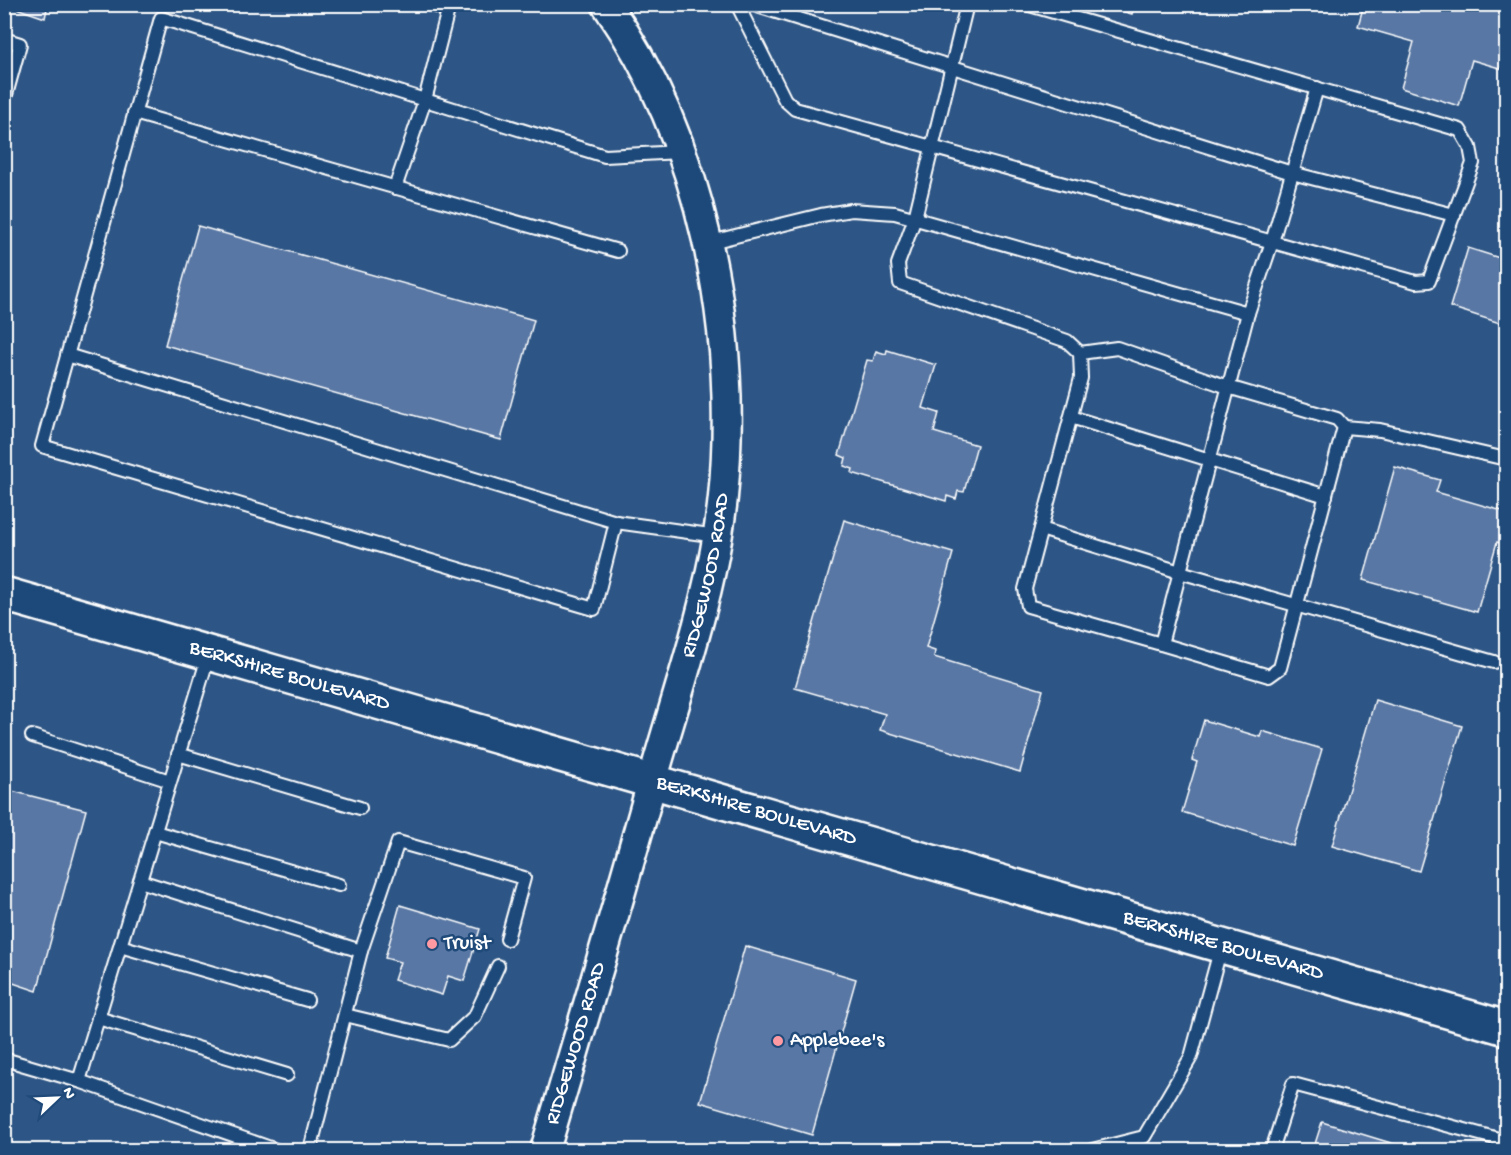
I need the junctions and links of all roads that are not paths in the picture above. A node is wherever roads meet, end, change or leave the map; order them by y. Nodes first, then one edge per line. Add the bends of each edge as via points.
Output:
1 (164, 4) edge
2 (429, 4) edge
3 (606, 4) edge
4 (737, 4) edge
5 (751, 4) edge
6 (967, 4) edge
7 (1026, 4) edge
8 (160, 18) junction
9 (4, 39) edge
10 (951, 67) junction
11 (1317, 88) junction
12 (425, 100) junction
13 (4, 102) edge
14 (134, 113) junction
15 (932, 147) junction
16 (680, 152) junction
17 (1292, 173) junction
18 (395, 188) junction
19 (1454, 215) junction
20 (915, 219) junction
21 (1272, 242) junction
22 (707, 243) junction
23 (618, 251) dead end
24 (1248, 313) junction
25 (1080, 353) junction
26 (67, 355) junction
27 (1228, 387) junction
28 (1071, 417) junction
29 (1344, 427) junction
30 (1209, 459) junction
31 (1506, 459) edge
32 (1326, 496) junction
33 (616, 522) junction
34 (1041, 529) junction
35 (717, 536) junction
36 (1180, 572) junction
37 (4, 594) edge
38 (1297, 606) junction
39 (1161, 644) junction
40 (209, 653) junction
41 (1494, 662) dead end
42 (32, 736) dead end
43 (178, 754) junction
44 (170, 781) junction
45 (652, 782) junction
46 (360, 808) dead end
47 (155, 832) junction
48 (140, 880) junction
49 (339, 885) dead end
50 (507, 939) dead end
51 (120, 946) junction
52 (1221, 946) junction
53 (361, 951) junction
54 (498, 966) dead end
55 (307, 1000) dead end
56 (345, 1015) junction
57 (98, 1018) junction
58 (1506, 1028) edge
59 (4, 1059) edge
60 (287, 1076) dead end
61 (79, 1081) junction
62 (1506, 1141) edge
63 (276, 1150) edge
64 (310, 1150) edge
65 (545, 1150) edge
66 (1094, 1150) edge
67 (1272, 1150) edge

1 - 8 lane
2 - 12 lane via 448,10
3 - 16 street, RIDGEWOOD ROAD via 646,73
4 - 15 lane via 785,100 795,109
5 - 10 lane
6 - 10 lane
7 - 11 lane
8 - 12 lane
8 - 14 lane
9 - 13 lane via 20,44
10 - 15 lane
10 - 17 lane
11 - 17 lane
11 - 19 lane via 1460,130 1470,147 1473,163
12 - 16 lane via 605,156
12 - 18 lane
14 - 18 lane
14 - 26 lane
15 - 20 lane
15 - 21 lane
16 - 22 street, RIDGEWOOD ROAD
17 - 19 lane
17 - 21 lane
18 - 23 lane
19 - 21 lane via 1429,281 1416,282
20 - 22 lane via 895,213 850,210
20 - 24 lane
20 - 25 lane via 898,264 900,283 1067,341
21 - 24 lane
22 - 35 street, RIDGEWOOD ROAD via 725,354 727,426
24 - 27 lane
25 - 27 lane via 1117,348
25 - 28 lane via 1081,378
26 - 33 lane
26 - 33 lane via 42,446 594,609
27 - 29 lane via 1337,419
27 - 30 lane
28 - 30 lane
28 - 34 lane
29 - 31 lane via 1380,430
29 - 32 lane
30 - 32 lane
30 - 36 lane
32 - 38 lane
33 - 35 lane
34 - 36 lane
34 - 39 lane via 1025,590 1028,606
35 - 45 street, RIDGEWOOD ROAD via 706,590
36 - 38 lane
36 - 39 lane
37 - 40 main road, BERKSHIRE BOULEVARD
38 - 39 lane via 1280,668 1269,676
38 - 41 lane
40 - 43 lane
40 - 45 main road, BERKSHIRE BOULEVARD
42 - 44 lane
43 - 44 lane
43 - 46 lane
44 - 47 lane
45 - 52 main road, BERKSHIRE BOULEVARD
45 - 65 street, RIDGEWOOD ROAD
47 - 48 lane
47 - 49 lane
48 - 51 lane
48 - 53 lane
50 - 53 lane via 524,878 398,842
51 - 55 lane
51 - 57 lane
52 - 58 main road, BERKSHIRE BOULEVARD
52 - 66 lane via 1191,1057 1144,1137
53 - 56 lane
54 - 56 lane via 475,1016 449,1040
56 - 64 lane
57 - 60 lane
57 - 61 lane
59 - 61 lane
61 - 63 lane
62 - 67 lane via 1293,1084

